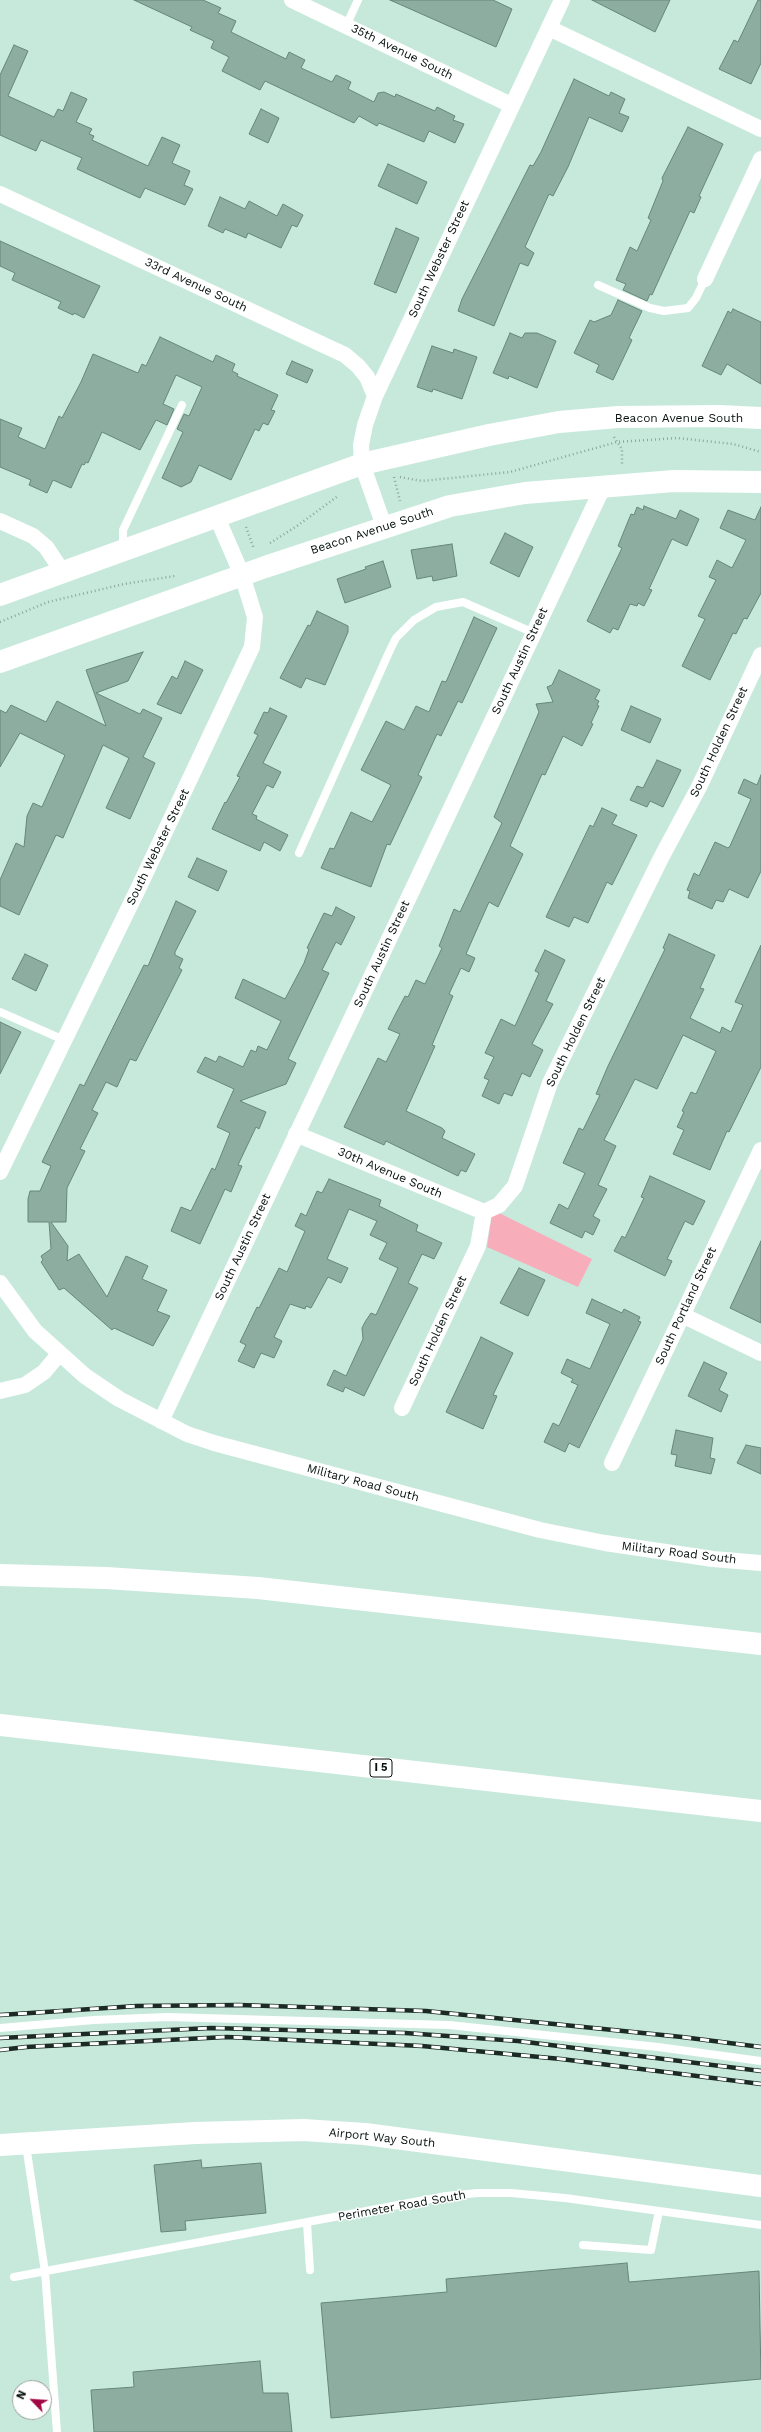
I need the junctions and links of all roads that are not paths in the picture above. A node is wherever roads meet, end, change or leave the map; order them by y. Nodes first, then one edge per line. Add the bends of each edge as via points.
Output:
1 (292, 0) edge
2 (358, 0) edge
3 (562, 0) edge
4 (346, 26) junction
5 (549, 28) junction
6 (511, 105) junction
7 (761, 129) edge
8 (761, 159) edge
9 (0, 194) edge
10 (705, 279) joint
11 (598, 285) dead end
12 (375, 396) junction
13 (182, 405) dead end
14 (761, 418) edge
15 (362, 464) junction
16 (761, 482) edge
17 (603, 487) junction
18 (216, 515) junction
19 (0, 521) edge
20 (384, 526) junction
21 (123, 549) junction
22 (62, 571) junction
23 (242, 575) junction
24 (0, 595) edge
25 (534, 633) junction
26 (761, 655) edge
27 (0, 662) edge
28 (299, 853) dead end
29 (0, 1012) edge
30 (64, 1040) junction
31 (296, 1134) junction
32 (761, 1150) edge
33 (0, 1172) edge
34 (484, 1212) junction
35 (0, 1284) edge
36 (682, 1315) junction
37 (761, 1353) edge
38 (59, 1354) junction
39 (0, 1391) edge
40 (402, 1408) dead end
41 (161, 1421) junction
42 (612, 1462) dead end
43 (761, 1562) edge
44 (0, 1575) edge
45 (761, 1644) edge
46 (0, 1726) edge
47 (761, 1811) edge
48 (0, 2028) edge
49 (761, 2061) edge
50 (25, 2142) junction
51 (0, 2145) edge
52 (761, 2186) edge
53 (659, 2211) junction
54 (307, 2223) junction
55 (761, 2225) edge
56 (583, 2245) dead end
57 (310, 2270) dead end
58 (43, 2273) junction
59 (14, 2277) dead end
60 (57, 2432) edge

1 - 4 street, 35th Avenue South
2 - 4 lane
3 - 5 street, South Webster Street
4 - 6 street, 35th Avenue South
5 - 6 street, South Webster Street
5 - 7 street
6 - 12 street, South Webster Street
8 - 10 street
9 - 12 street, 33rd Avenue South via 345,355 367,377
10 - 11 lane via 688,308 664,311 650,308
12 - 15 street, South Webster Street via 361,445
13 - 21 lane via 123,530
14 - 15 main road, Beacon Avenue South via 618,417 559,422
15 - 18 main road, Beacon Avenue South
15 - 20 street, South Webster Street
16 - 17 main road, Beacon Avenue South via 674,481
17 - 20 main road, Beacon Avenue South via 525,493 472,502
17 - 25 street, South Austin Street
18 - 21 main road, Beacon Avenue South
18 - 23 street, South Webster Street
19 - 22 street via 33,536 46,547
20 - 23 main road, Beacon Avenue South
21 - 22 main road, Beacon Avenue South
22 - 24 main road, Beacon Avenue South
23 - 27 main road, Beacon Avenue South
23 - 30 street, South Webster Street via 254,617 252,647 245,666
25 - 28 lane via 463,602 436,607 414,620 396,638 390,650
25 - 31 street, South Austin Street
26 - 34 street, South Holden Street via 699,788 662,856 550,1083 515,1186 499,1205
29 - 30 lane
30 - 33 street, South Webster Street
31 - 34 street, 30th Avenue South
31 - 41 street, South Austin Street
32 - 36 street, South Portland Street
34 - 40 street, South Holden Street via 478,1246
35 - 38 street, Military Road South via 35,1332
36 - 37 street
36 - 42 street, South Portland Street
38 - 39 street via 44,1372 25,1385
38 - 41 street, Military Road South via 119,1399
41 - 43 street, Military Road South via 214,1443 540,1530 705,1558
44 - 45 main road via 106,1578 258,1588
46 - 47 main road, I 5
48 - 49 lane via 167,2017 449,2025 658,2047
50 - 51 main road, Airport Way South
50 - 52 main road, Airport Way South via 253,2130 349,2133
50 - 58 lane
53 - 54 lane, Perimeter Road South via 511,2192 478,2193 446,2196
53 - 55 lane, Perimeter Road South
53 - 56 lane via 651,2250
54 - 57 lane
54 - 58 lane, Perimeter Road South
58 - 59 lane, Perimeter Road South
58 - 60 lane

